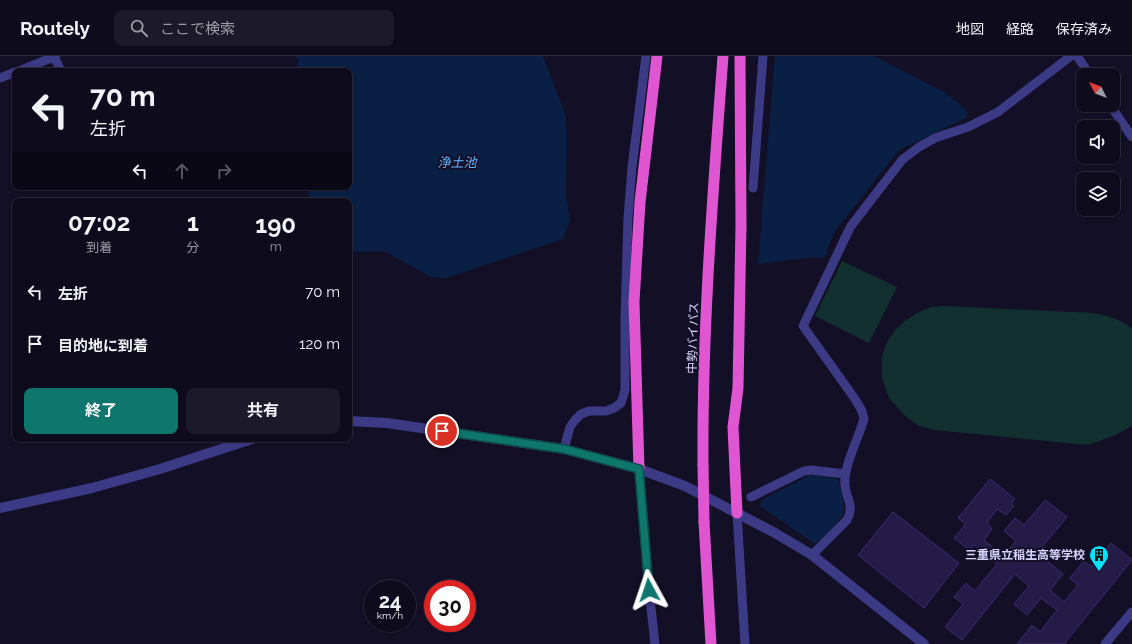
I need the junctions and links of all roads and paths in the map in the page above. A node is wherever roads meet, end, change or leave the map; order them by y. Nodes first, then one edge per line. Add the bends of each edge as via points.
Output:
1 (55, 56) edge
2 (646, 56) edge
3 (657, 56) edge
4 (723, 56) edge
5 (740, 56) edge
6 (763, 56) edge
7 (1071, 56) edge
8 (1077, 56) edge
9 (25, 68) edge
10 (60, 68) edge
11 (1085, 68) edge
12 (12, 73) edge
13 (0, 78) edge
14 (1115, 112) edge
15 (1132, 137) edge
16 (753, 188) dead end
17 (352, 421) edge
18 (243, 442) edge
19 (564, 449) junction
20 (639, 469) junction
21 (845, 474) junction
22 (751, 498) dead end
23 (0, 508) edge
24 (738, 513) junction
25 (812, 555) junction
26 (1132, 612) edge
27 (655, 644) edge
28 (712, 644) edge
29 (745, 644) edge
30 (924, 644) edge
31 (1106, 644) edge

1 - 9 street
1 - 10 street
2 - 19 street via 628,218 625,390 621,403 614,408 581,414 570,427
3 - 20 highway via 640,202 634,302
4 - 28 highway, 中勢バイパス, bridge via 710,235 703,397 704,522
5 - 24 highway via 741,233 738,388 733,427
6 - 16 street
7 - 21 street via 998,112 935,138 902,160 851,226 803,326 862,411 864,420
8 - 11 street
12 - 13 street
14 - 15 street
17 - 19 street via 387,423
18 - 23 street via 92,488
19 - 20 street
20 - 24 street via 685,486
20 - 27 street
21 - 22 street via 804,470
21 - 25 street via 845,486 851,504 850,514
24 - 25 street
24 - 29 street
25 - 30 street
26 - 31 street

